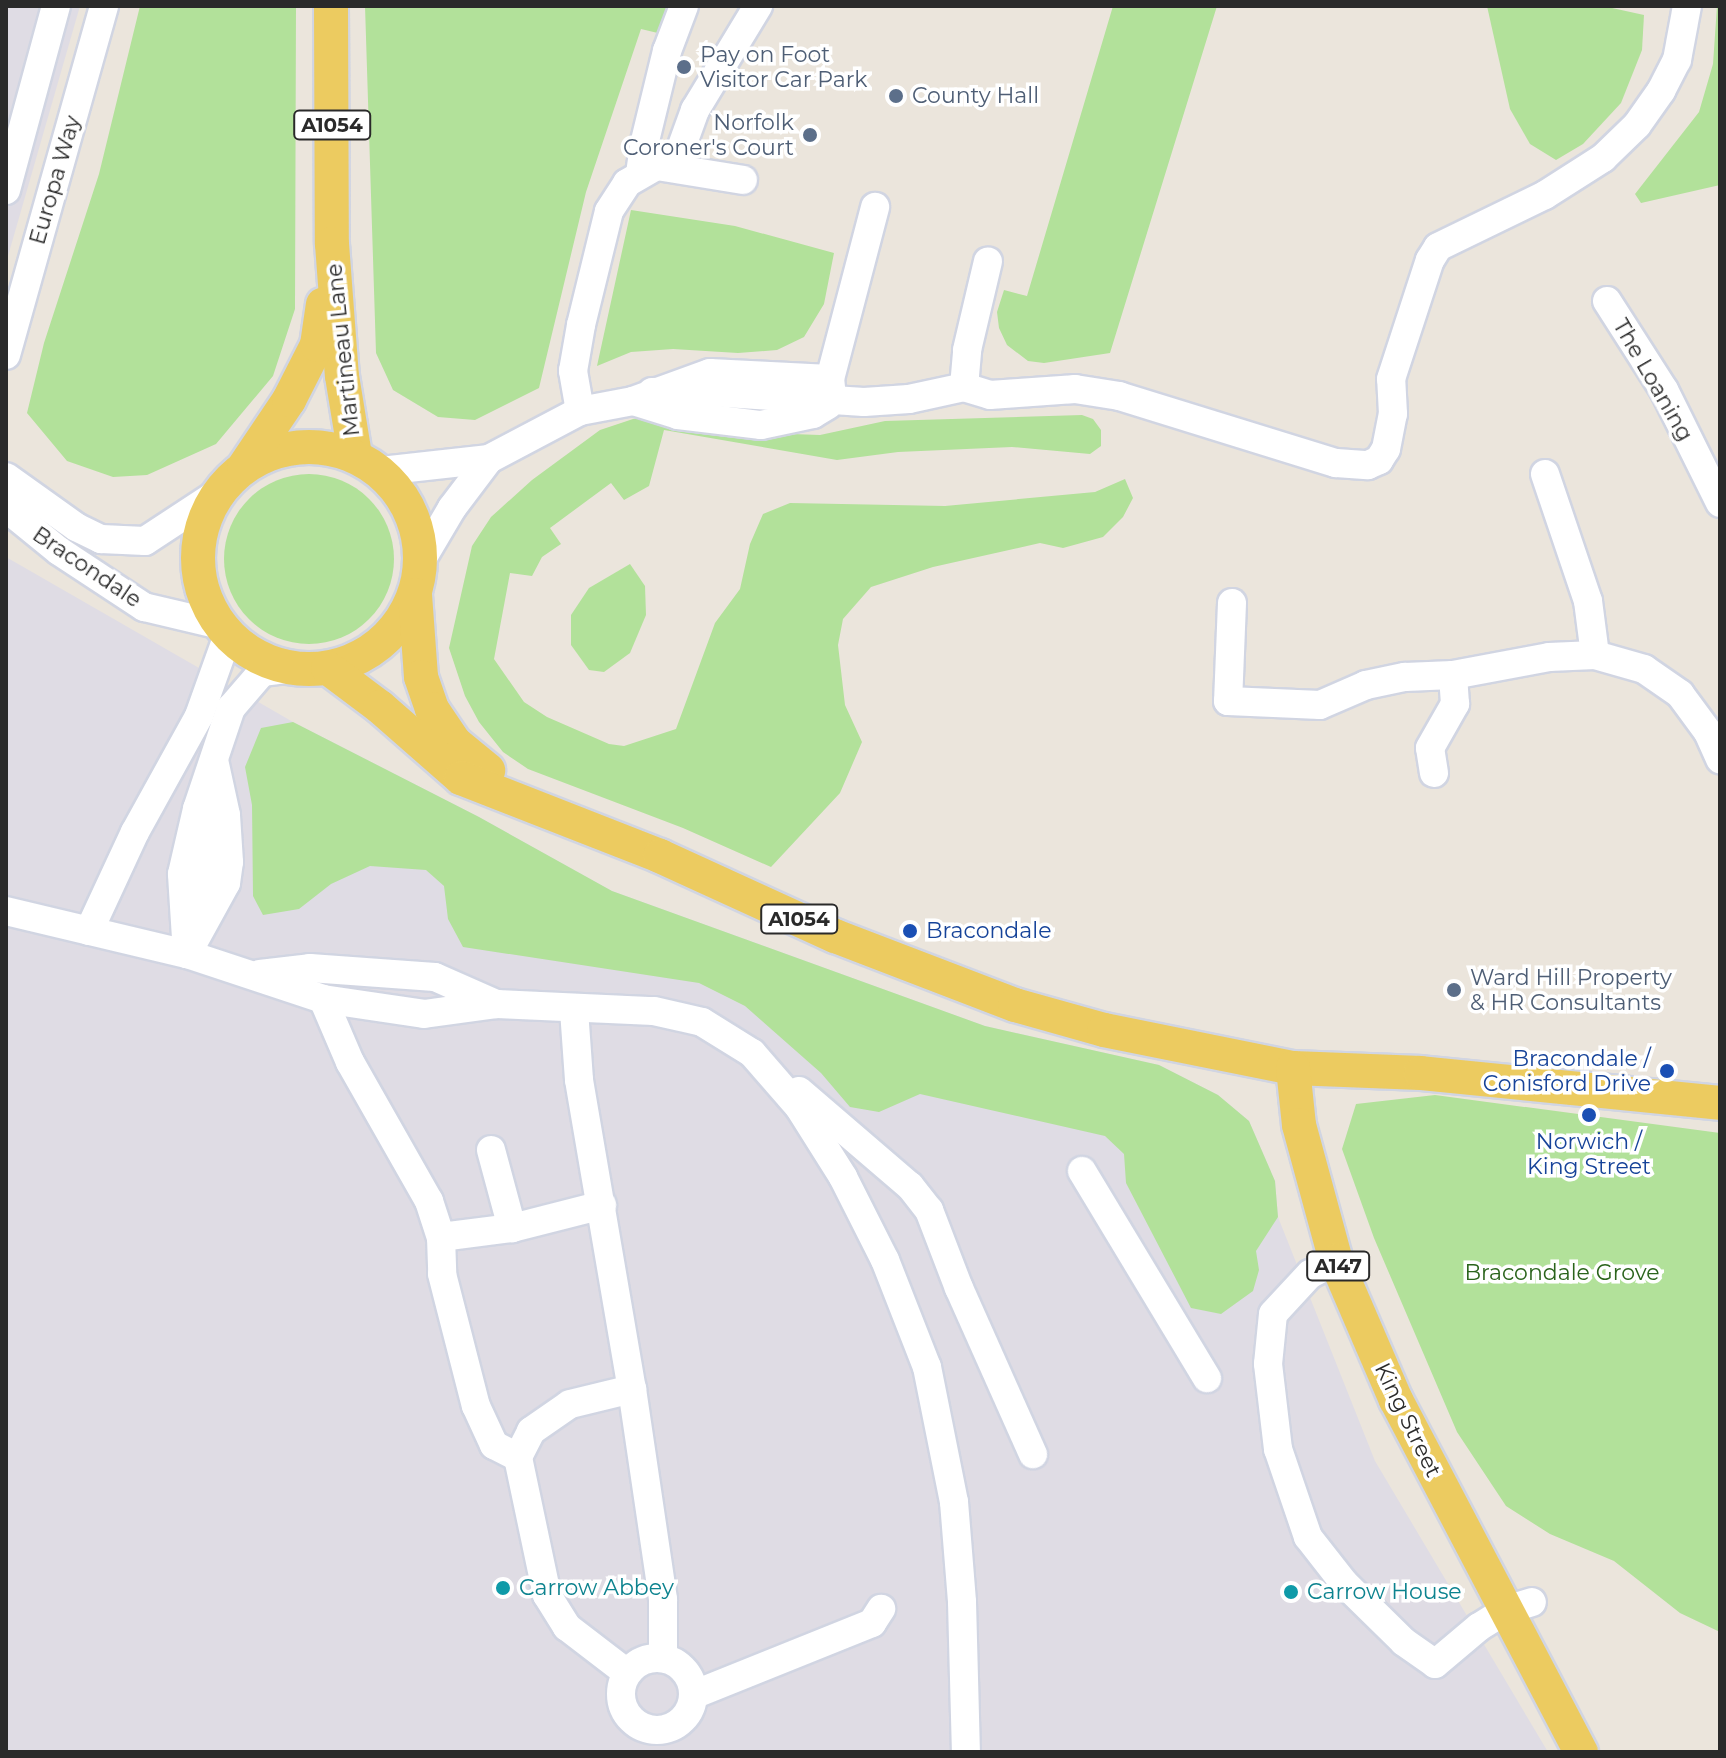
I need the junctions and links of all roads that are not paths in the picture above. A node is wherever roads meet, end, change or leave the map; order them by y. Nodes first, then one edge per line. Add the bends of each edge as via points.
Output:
1 (56, 6) edge
2 (104, 6) edge
3 (331, 6) edge
4 (684, 6) edge
5 (758, 6) edge
6 (1687, 6) edge
7 (674, 168) junction
8 (640, 174) junction
9 (743, 180) dead end
10 (6, 190) edge
11 (875, 207) dead end
12 (332, 244) junction
13 (988, 261) dead end
14 (1607, 301) dead end
15 (6, 355) edge
16 (964, 387) junction
17 (831, 390) junction
18 (643, 396) junction
19 (580, 411) junction
20 (489, 459) junction
21 (368, 463) junction
22 (244, 467) junction
23 (1545, 474) dead end
24 (6, 477) edge
25 (218, 493) junction
26 (1720, 503) edge
27 (6, 508) edge
28 (422, 559) junction
29 (415, 595) junction
30 (1232, 603) dead end
31 (224, 630) junction
32 (1595, 655) junction
33 (311, 668) junction
34 (1453, 675) junction
35 (1720, 759) edge
36 (213, 760) junction
37 (1434, 773) dead end
38 (585, 826) junction
39 (6, 911) edge
40 (89, 931) junction
41 (187, 954) junction
42 (257, 975) junction
43 (323, 999) junction
44 (497, 1004) junction
45 (574, 1010) junction
46 (752, 1053) junction
47 (1293, 1068) junction
48 (1720, 1103) edge
49 (491, 1150) dead end
50 (1082, 1171) dead end
51 (602, 1205) junction
52 (512, 1228) junction
53 (441, 1237) junction
54 (1336, 1261) junction
55 (1207, 1378) dead end
56 (632, 1389) junction
57 (1033, 1454) dead end
58 (518, 1457) junction
59 (1519, 1606) junction
60 (881, 1609) dead end
61 (663, 1658) junction
62 (627, 1673) junction
63 (693, 1695) junction
64 (966, 1752) edge
65 (1581, 1752) edge

1 - 10 street
2 - 15 street, Europa Way
3 - 12 main road, Martineau Lane / A1054
4 - 8 street via 667,51
5 - 7 street via 695,110
6 - 16 street via 1677,60 1661,91 1637,125 1603,158 1545,195 1438,247 1391,379 1393,414 1379,460 1368,465 1336,463 1119,396 1075,389 990,395
7 - 8 street via 657,166
7 - 9 street
8 - 19 street via 627,183 609,211 573,371
11 - 17 street
12 - 21 main road, Martineau Lane / A1054 via 342,376
12 - 22 main road, Martineau Lane / A1054 via 317,345 289,400
13 - 16 street
14 - 26 street, The Loaning via 1664,390
16 - 17 street via 909,399
17 - 18 street via 710,373
17 - 18 street via 813,414 761,425 678,415
18 - 19 street
19 - 20 street
20 - 21 street
20 - 28 street
21 - 22 main road via 322,446 285,448
21 - 28 main road via 401,492 417,525
22 - 25 main road
23 - 32 street via 1588,601
24 - 25 street, Bracondale via 101,539 145,541
25 - 31 main road via 201,530 197,564 204,595
27 - 31 street, Bracondale via 59,551 144,607
28 - 29 main road
29 - 33 main road via 398,626 361,658
29 - 38 main road, A1054 via 421,677 432,709 455,743 490,771
30 - 34 street via 1228,701 1320,705 1366,685
31 - 33 main road via 262,659
31 - 40 street via 199,716 141,820
32 - 34 street via 1549,657
32 - 35 street via 1644,669 1680,694
33 - 36 street via 262,672 231,708
33 - 38 main road, A1054 via 380,707 461,778
34 - 37 street via 1455,704 1430,748
36 - 41 street via 182,874
36 - 41 street via 226,815 229,862 226,883
38 - 47 main road, A1054 via 979,993 1104,1030
39 - 40 street
40 - 41 street
41 - 42 street
42 - 43 street
42 - 44 street via 310,968 435,977
43 - 44 street via 424,1014
43 - 53 street via 350,1062 429,1201
44 - 45 street
45 - 46 street via 654,1011 702,1022
45 - 51 street via 579,1080
46 - 57 street via 910,1186 929,1210
46 - 64 street via 799,1107 843,1177 885,1260 927,1367 954,1502
47 - 48 main road via 1421,1073
47 - 54 main road, King Street / A147 via 1299,1125
49 - 52 street
50 - 55 street
51 - 52 street
51 - 56 street
52 - 53 street
53 - 58 street via 442,1274 476,1406 494,1445
54 - 59 main road, King Street / A147 via 1396,1400
54 - 59 street via 1310,1274 1273,1314 1268,1364 1278,1449 1308,1537 1354,1593 1435,1664
56 - 58 street via 570,1404 531,1431
56 - 61 street via 663,1600
58 - 62 street via 547,1595 567,1627
59 - 65 main road, King Street / A147
60 - 63 street via 872,1623
61 - 62 street via 643,1660
61 - 63 street via 678,1664
62 - 63 street via 621,1701 639,1725 669,1728 689,1711

